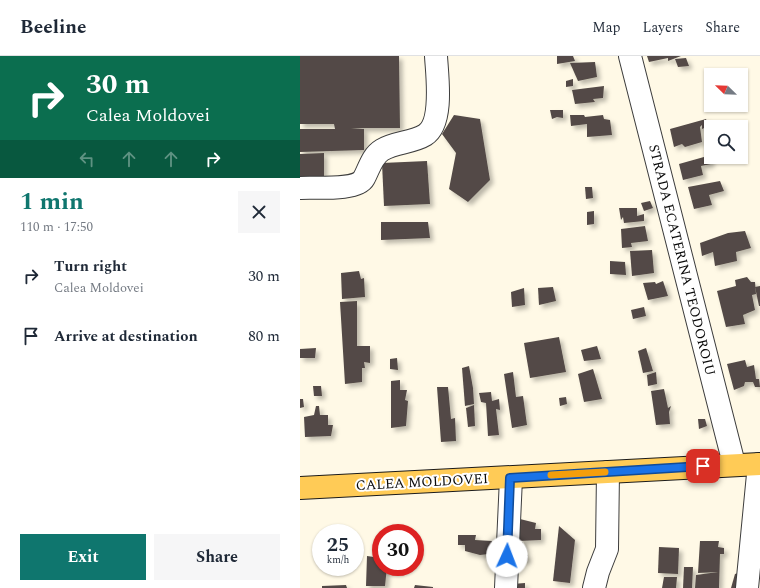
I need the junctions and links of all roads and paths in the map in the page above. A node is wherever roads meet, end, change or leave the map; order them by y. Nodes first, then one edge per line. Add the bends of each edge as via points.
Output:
1 (436, 56) edge
2 (630, 56) edge
3 (300, 188) edge
4 (734, 464) junction
5 (760, 464) edge
6 (608, 472) junction
7 (510, 478) junction
8 (300, 488) edge
9 (506, 588) edge
10 (594, 588) edge
11 (747, 588) edge

1 - 3 street via 438,109 433,125 426,134 380,150 370,164 364,180 353,186
2 - 4 street, STRADA ECATERINA TEODOROIU
4 - 5 main road, CALEA MOLDOVEI
4 - 6 main road, CALEA MOLDOVEI
5 - 11 street
6 - 7 main road, CALEA MOLDOVEI
6 - 10 street via 607,549
7 - 8 main road, CALEA MOLDOVEI
7 - 9 street

